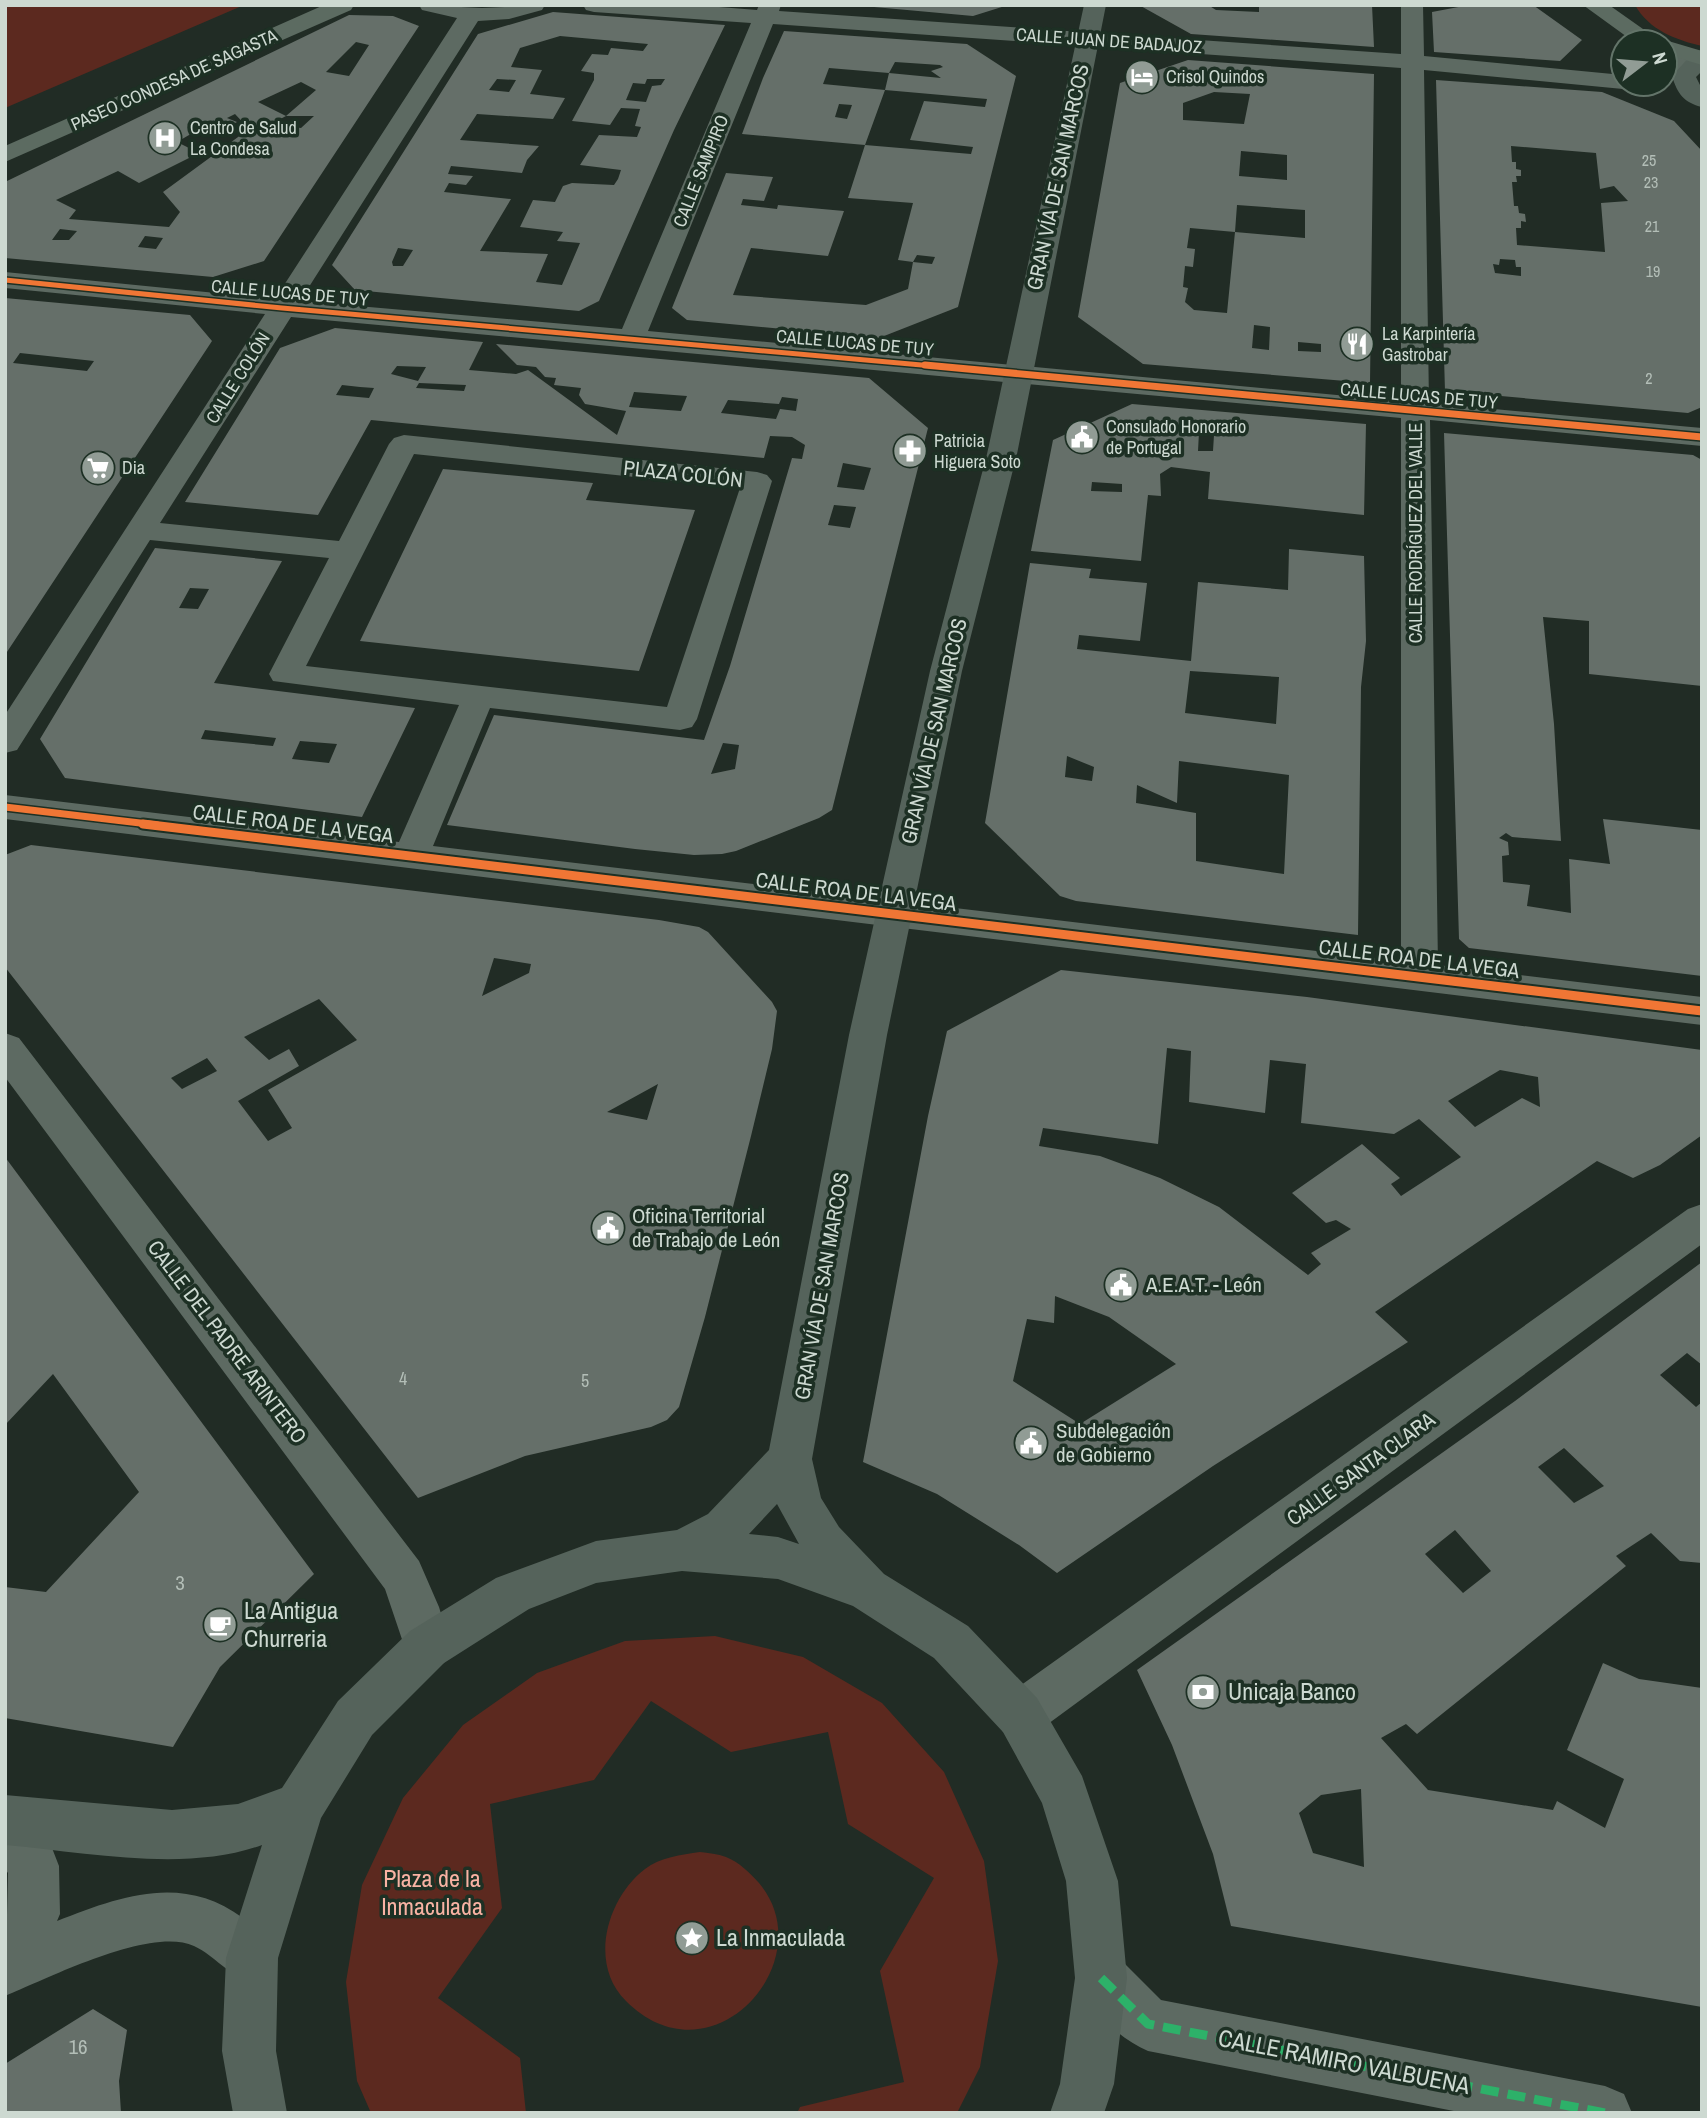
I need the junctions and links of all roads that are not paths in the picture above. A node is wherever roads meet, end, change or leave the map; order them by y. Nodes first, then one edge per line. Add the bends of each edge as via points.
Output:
1 (294, 5) edge
2 (343, 5) edge
3 (430, 5) edge
4 (534, 5) edge
5 (594, 5) edge
6 (1095, 5) edge
7 (1412, 5) edge
8 (1603, 8) edge
9 (767, 11) edge
10 (470, 15) junction
11 (1625, 28) edge
12 (1087, 40) junction
13 (1679, 52) edge
14 (1699, 58) edge
15 (1413, 62) junction
16 (1679, 62) edge
17 (1609, 81) edge
18 (109, 84) dead end
19 (1695, 95) edge
20 (5, 155) edge
21 (5, 280) edge
22 (282, 308) junction
23 (632, 338) junction
24 (1016, 374) junction
25 (1415, 412) junction
26 (1702, 437) edge
27 (141, 530) junction
28 (349, 551) junction
29 (480, 696) junction
30 (5, 742) edge
31 (5, 807) edge
32 (411, 856) junction
33 (895, 914) junction
34 (1420, 977) junction
35 (1702, 1011) edge
36 (5, 1048) edge
37 (1702, 1221) edge
38 (790, 1459) junction
39 (682, 1550) junction
40 (868, 1589) junction
41 (427, 1647) junction
42 (1020, 1715) junction
43 (299, 1807) junction
44 (5, 1822) edge
45 (252, 1958) junction
46 (6, 1969) edge
47 (1101, 1978) junction
48 (260, 2113) edge
49 (1077, 2113) edge
50 (1605, 2113) edge

1 - 18 main road, PASEO CONDESA DE SAGASTA
2 - 20 main road, PASEO CONDESA DE SAGASTA
3 - 10 street
4 - 10 street
5 - 9 street, CALLE JUAN DE BADAJOZ
6 - 12 street, GRAN VÍA DE SAN MARCOS
7 - 15 street, CALLE RODRÍGUEZ DEL VALLE
8 - 11 main road
9 - 12 street, CALLE JUAN DE BADAJOZ
9 - 23 street, CALLE SAMPIRO
10 - 22 street, CALLE COLÓN
12 - 15 street, CALLE JUAN DE BADAJOZ
12 - 24 street, GRAN VÍA DE SAN MARCOS
13 - 14 main road
14 - 16 street
14 - 19 street via 1684,76
15 - 17 street, CALLE JUAN DE BADAJOZ
15 - 25 street, CALLE RODRÍGUEZ DEL VALLE
21 - 22 street, CALLE LUCAS DE TUY
22 - 23 street, CALLE LUCAS DE TUY
22 - 27 street, CALLE COLÓN
23 - 24 street, CALLE LUCAS DE TUY
24 - 25 street, CALLE LUCAS DE TUY
24 - 33 street, GRAN VÍA DE SAN MARCOS via 1002,454 946,671
25 - 26 street, CALLE LUCAS DE TUY
25 - 34 street, CALLE RODRÍGUEZ DEL VALLE
27 - 28 street
27 - 30 street, CALLE COLÓN
28 - 29 street, PLAZA COLÓN via 285,674
28 - 29 street, PLAZA COLÓN via 404,444 757,481 680,719
29 - 32 street
31 - 32 street, CALLE ROA DE LA VEGA
32 - 33 street, CALLE ROA DE LA VEGA
33 - 34 street, CALLE ROA DE LA VEGA
33 - 38 street, GRAN VÍA DE SAN MARCOS via 868,1035
34 - 35 street, CALLE ROA DE LA VEGA
36 - 41 street, CALLE DEL PADRE ARINTERO via 403,1576
37 - 42 street, CALLE SANTA CLARA
38 - 39 street via 724,1529
38 - 40 street, GRAN VÍA DE SAN MARCOS via 800,1504 823,1542
39 - 40 street via 778,1558
39 - 41 street via 596,1562 513,1593
40 - 42 street via 951,1642
41 - 43 street via 355,1718
42 - 47 street via 1064,1793 1092,1881
43 - 44 street via 238,1829 172,1835
43 - 45 street
44 - 46 street via 34,1866 34,1914
45 - 46 street via 203,1923 165,1916 103,1929
45 - 48 street via 249,2051
47 - 49 street via 1087,2084
47 - 50 street, CALLE RAMIRO VALBUENA via 1148,2024

